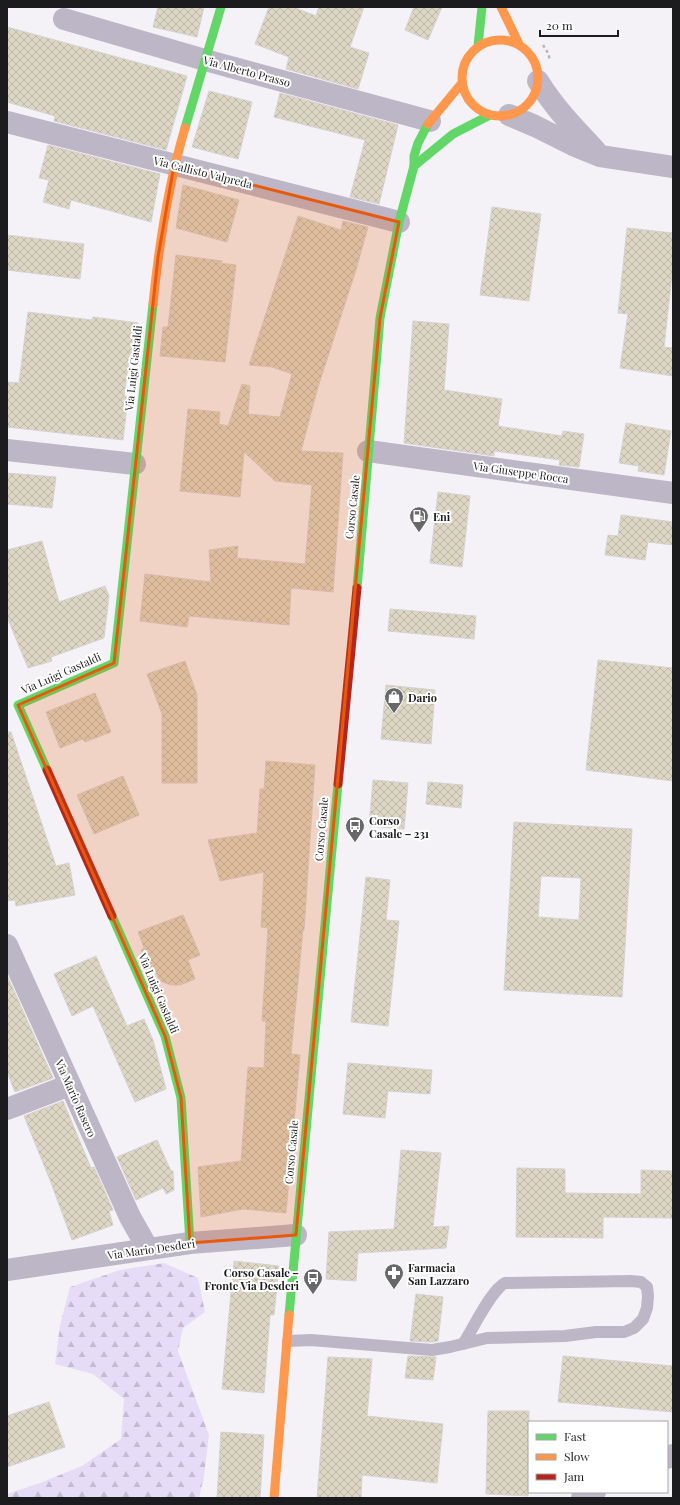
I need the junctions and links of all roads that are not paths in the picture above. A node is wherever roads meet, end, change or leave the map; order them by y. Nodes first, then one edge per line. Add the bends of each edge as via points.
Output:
1 (221, 7) edge
2 (482, 7) edge
3 (501, 7) edge
4 (64, 19) dead end
5 (519, 44) junction
6 (478, 46) junction
7 (205, 60) junction
8 (538, 81) junction
9 (461, 84) junction
10 (500, 115) junction
11 (7, 122) edge
12 (430, 122) junction
13 (600, 156) junction
14 (174, 165) junction
15 (414, 166) junction
16 (673, 167) edge
17 (399, 222) junction
18 (7, 450) edge
19 (368, 451) junction
20 (135, 464) junction
21 (673, 493) edge
22 (7, 944) edge
23 (70, 1085) junction
24 (7, 1109) edge
25 (296, 1235) junction
26 (190, 1243) junction
27 (148, 1249) junction
28 (7, 1270) edge
29 (288, 1341) junction
30 (463, 1344) junction
31 (593, 1493) edge
32 (274, 1498) edge
33 (582, 1498) edge

1 - 7 street, Via Luigi Gastaldi
2 - 6 street
3 - 5 street
4 - 7 street, Via Alberto Prasso
5 - 6 street via 498,39
5 - 8 street via 534,60 538,70
6 - 9 street via 464,63
7 - 12 street, Via Alberto Prasso
7 - 14 street, Via Luigi Gastaldi
8 - 10 street via 529,102 520,110
8 - 13 street via 568,121
9 - 10 street via 471,104 480,111
9 - 12 street, Corso Casale
10 - 13 street via 535,126
10 - 15 street via 453,134
11 - 14 street, Via Callisto Valpreda
12 - 15 street, Corso Casale via 418,143
13 - 16 street
14 - 17 street, Via Callisto Valpreda
14 - 20 street, Via Luigi Gastaldi via 158,257
15 - 17 street, Corso Casale
17 - 19 street, Corso Casale via 380,318
18 - 20 street
19 - 21 street, Via Giuseppe Rocca
19 - 25 street, Corso Casale
20 - 26 street, Via Luigi Gastaldi via 114,663 18,705 165,1036 182,1098
22 - 23 street, Via Mario Rasero
23 - 24 street
23 - 27 street, Via Mario Rasero via 130,1217
25 - 26 street, Via Mario Desderi
25 - 29 street, Corso Casale
26 - 27 street, Via Mario Desderi
27 - 28 street, Via Mario Desderi
29 - 30 lane via 311,1340 432,1350
29 - 32 street, Corso Casale
30 - 30 lane via 487,1338 624,1332 634,1328 643,1319 647,1308 647,1287 641,1282 631,1281 505,1283 499,1286 492,1296
31 - 33 street

